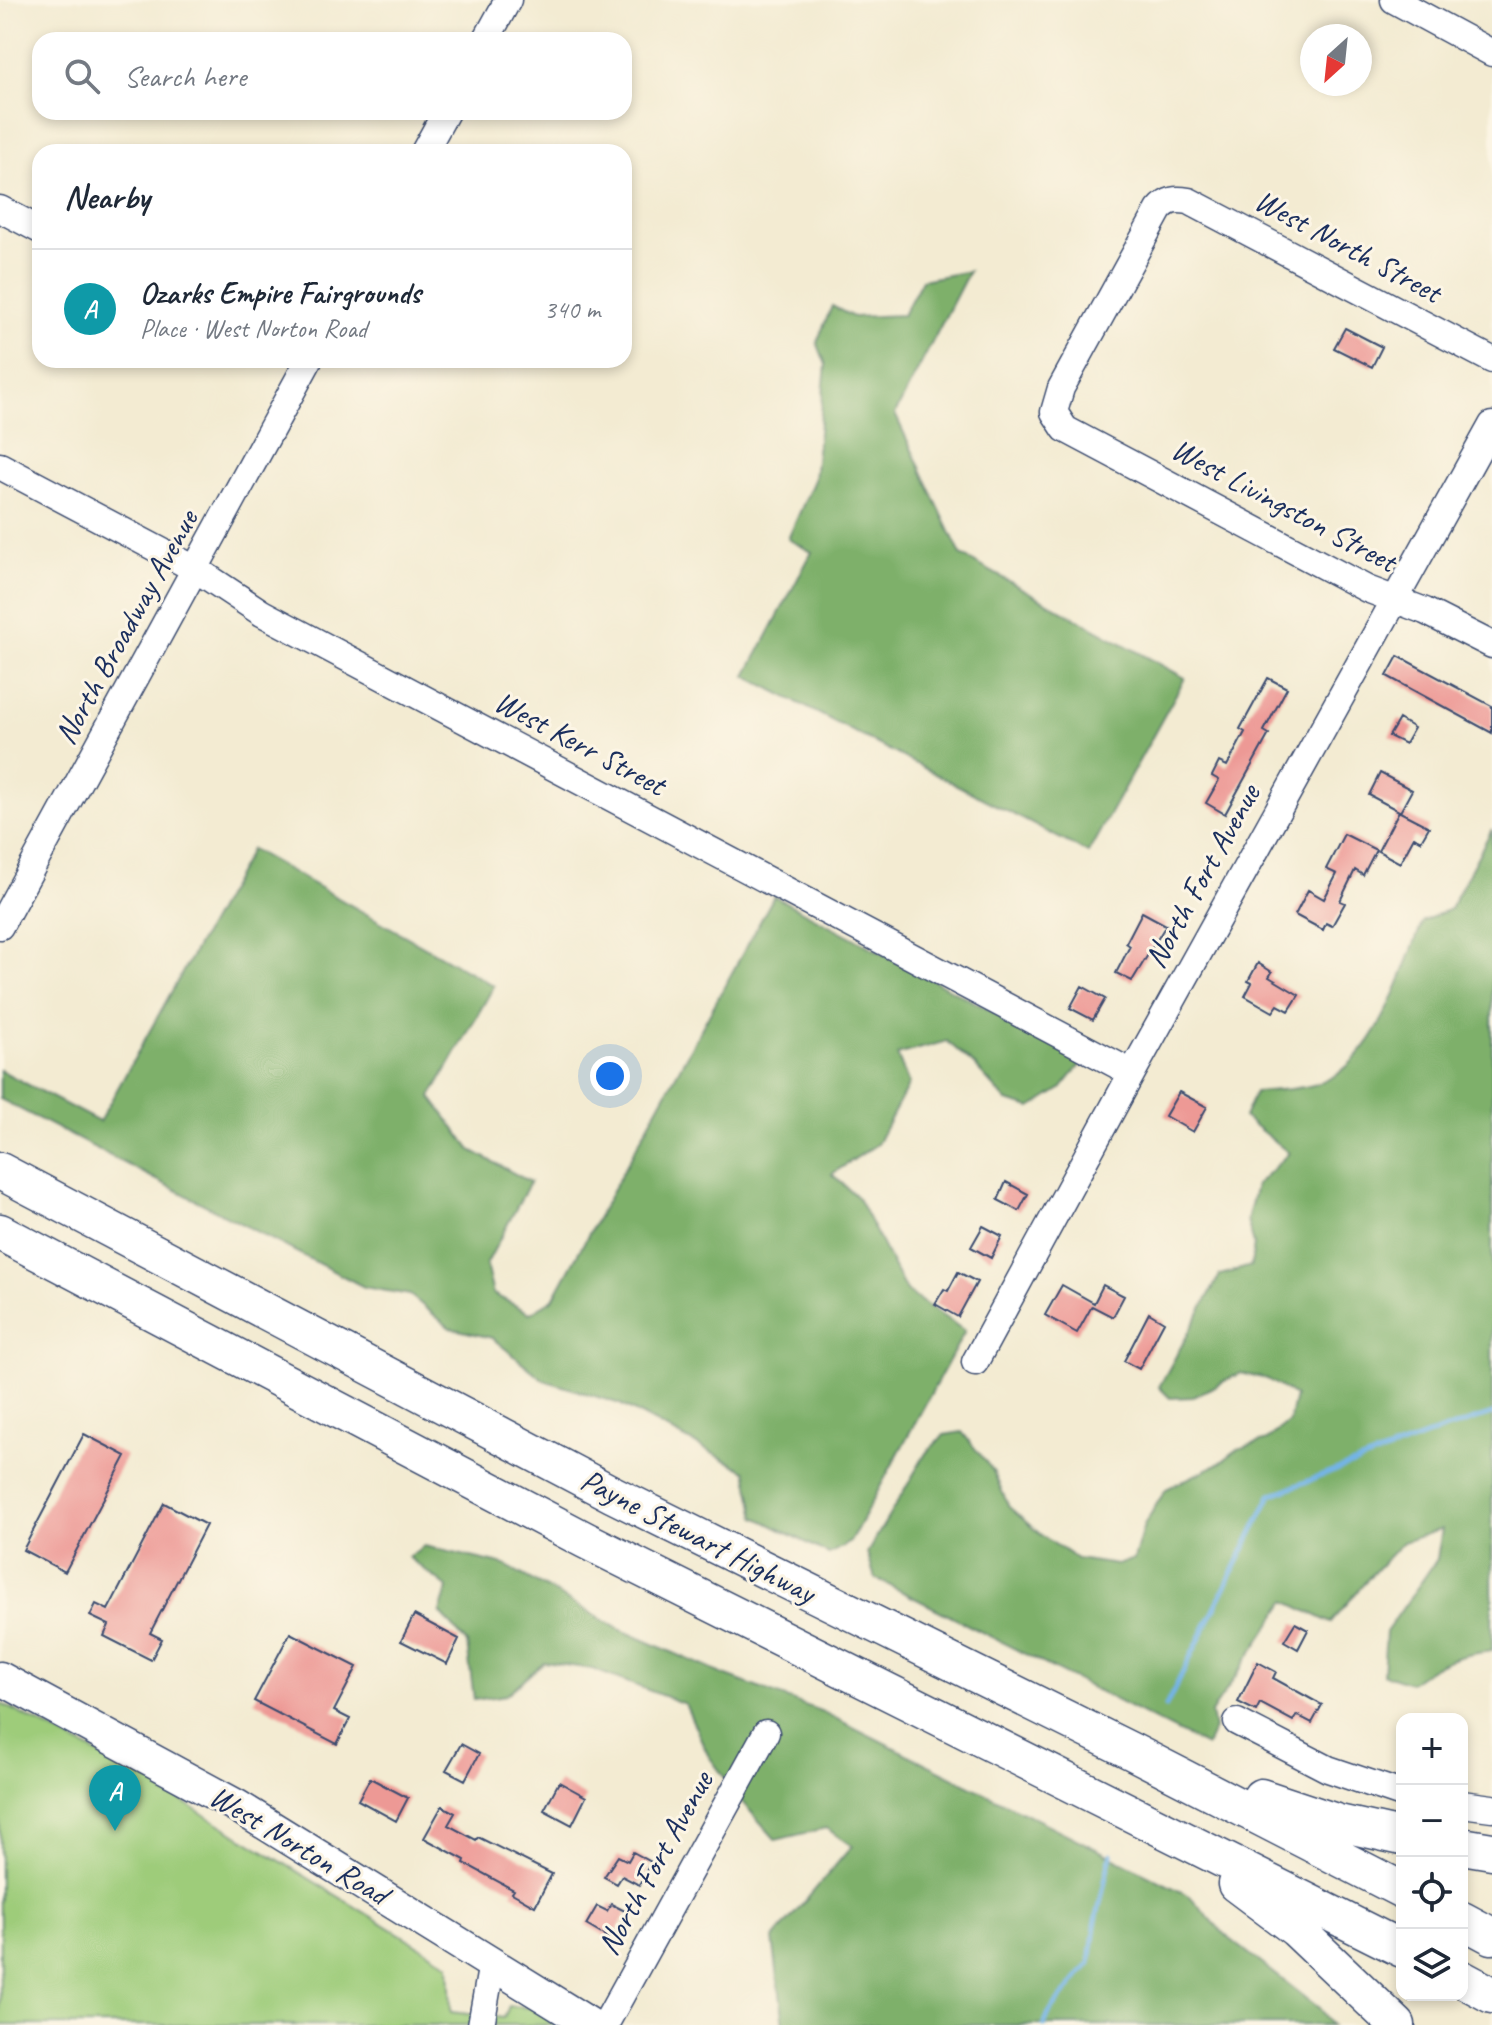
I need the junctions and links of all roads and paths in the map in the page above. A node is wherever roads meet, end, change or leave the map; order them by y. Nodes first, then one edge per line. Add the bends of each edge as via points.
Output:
1 (508, 0) edge
2 (1394, 0) edge
3 (490, 32) edge
4 (1492, 53) edge
5 (442, 120) edge
6 (428, 144) edge
7 (0, 209) edge
8 (32, 226) edge
9 (1492, 360) edge
10 (297, 368) edge
11 (1054, 412) joint
12 (1492, 425) edge
13 (0, 466) edge
14 (197, 570) junction
15 (1394, 601) junction
16 (1492, 645) edge
17 (0, 926) edge
18 (1132, 1073) junction
19 (0, 1171) edge
20 (0, 1232) edge
21 (975, 1362) dead end
22 (0, 1678) edge
23 (1237, 1722) dead end
24 (766, 1733) dead end
25 (1133, 1752) junction
26 (1396, 1792) edge
27 (1468, 1805) edge
28 (1492, 1808) edge
29 (1129, 1810) junction
30 (1396, 1836) edge
31 (1468, 1847) edge
32 (1492, 1851) edge
33 (1396, 1887) edge
34 (1468, 1923) edge
35 (1492, 1936) edge
36 (1396, 1946) edge
37 (492, 1963) junction
38 (1468, 1982) edge
39 (1492, 1995) edge
40 (481, 2025) edge
41 (591, 2025) edge
42 (605, 2025) edge
43 (1397, 2025) edge

1 - 3 street
2 - 4 street
5 - 6 street
7 - 8 street
9 - 11 street, West North Street via 1189,201 1171,200 1159,210 1061,388
10 - 14 street, North Broadway Avenue
11 - 15 street, West Livingston Street via 1065,429
12 - 15 street, North Fort Avenue
13 - 14 street, West Kerr Street
14 - 17 street, North Broadway Avenue
14 - 18 street, West Kerr Street via 262,613
15 - 16 street, West Livingston Street
15 - 18 street, North Fort Avenue
18 - 21 street, North Fort Avenue
19 - 25 highway, Payne Stewart Highway via 612,1494
20 - 29 highway, Payne Stewart Highway via 585,1540
22 - 37 main road, West Norton Road via 237,1806
23 - 26 street via 1328,1769
24 - 42 street, North Fort Avenue
25 - 30 highway via 1305,1813
25 - 33 highway, Payne Stewart Highway
27 - 28 street
29 - 36 highway, Payne Stewart Highway
29 - 43 highway via 1296,1929
31 - 32 highway
34 - 35 highway
37 - 40 street
37 - 41 main road, West Norton Road
38 - 39 highway

